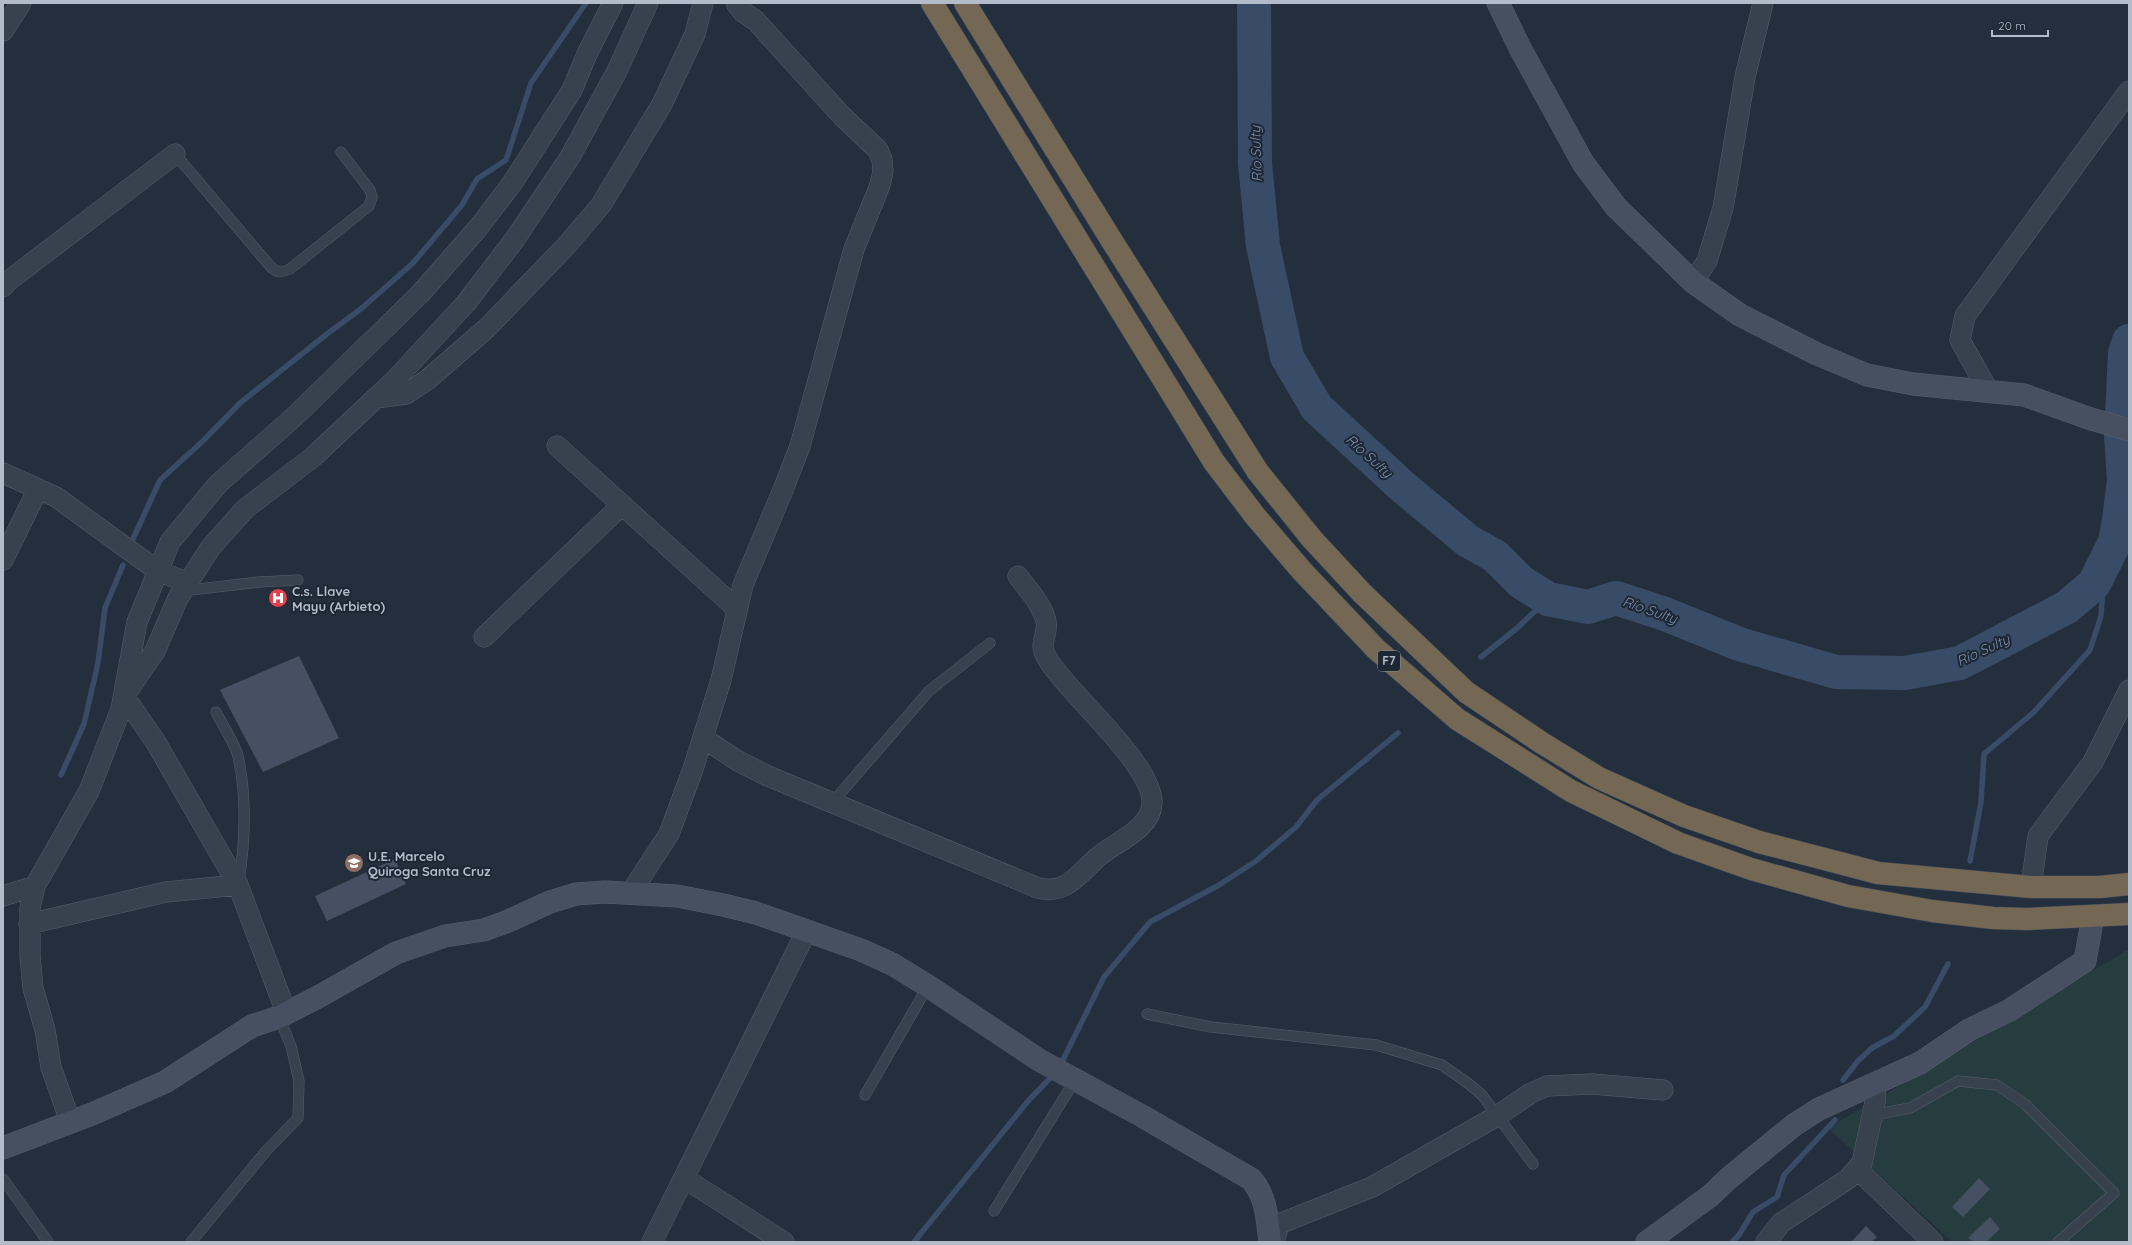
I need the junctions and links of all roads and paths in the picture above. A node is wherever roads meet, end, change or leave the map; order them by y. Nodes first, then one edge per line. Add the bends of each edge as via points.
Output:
1 (21, 3) edge
2 (613, 3) edge
3 (648, 3) edge
4 (703, 3) edge
5 (736, 3) edge
6 (932, 3) edge
7 (965, 3) edge
8 (1498, 3) edge
9 (1763, 3) edge
10 (3, 31) edge
11 (2129, 91) edge
12 (341, 152) dead end
13 (175, 154) joint
14 (1693, 282) junction
15 (4, 283) edge
16 (1989, 392) junction
17 (376, 398) junction
18 (2129, 430) edge
19 (557, 446) dead end
20 (3, 472) edge
21 (38, 489) junction
22 (622, 505) junction
23 (3, 560) edge
24 (158, 571) junction
25 (1018, 576) dead end
26 (298, 580) dead end
27 (185, 587) junction
28 (736, 608) junction
29 (484, 637) dead end
30 (990, 643) dead end
31 (2129, 690) edge
32 (124, 696) junction
33 (216, 712) dead end
34 (703, 738) junction
35 (832, 803) junction
36 (2129, 884) edge
37 (238, 885) junction
38 (35, 886) junction
39 (2030, 886) junction
40 (632, 892) junction
41 (3, 896) edge
42 (2129, 914) edge
43 (2094, 916) junction
44 (29, 924) junction
45 (807, 930) junction
46 (928, 986) junction
47 (1147, 1014) dead end
48 (283, 1015) junction
49 (1075, 1080) junction
50 (1876, 1083) junction
51 (1663, 1090) dead end
52 (865, 1095) dead end
53 (1873, 1115) junction
54 (1497, 1116) junction
55 (70, 1121) junction
56 (3, 1148) edge
57 (1533, 1164) dead end
58 (1857, 1169) junction
59 (684, 1178) junction
60 (3, 1179) edge
61 (994, 1211) dead end
62 (48, 1242) edge
63 (190, 1242) edge
64 (652, 1242) edge
65 (784, 1242) edge
66 (1270, 1242) edge
67 (1274, 1242) edge
68 (1647, 1242) edge
69 (1766, 1242) edge
70 (1933, 1242) edge
71 (2058, 1242) edge

1 - 10 street
2 - 24 street via 572,90 513,182 478,228 420,294 294,416 218,484 170,542
3 - 17 street via 617,71 570,157 515,239 466,302
4 - 17 street via 692,40 662,104 601,206 566,246 475,339 427,380 406,394
5 - 28 street via 743,12 756,21 842,116 878,150 883,171 880,185 854,249 800,446 758,545
6 - 43 highway, F7 via 1214,462 1255,516 1302,571 1376,649 1457,719 1571,791 1678,843 1751,869 1848,896 1932,911 2000,918
7 - 39 highway, F7 via 1258,472 1312,538 1362,593 1466,692 1542,744 1599,778 1684,816 1759,842 1878,873
8 - 14 street via 1583,163 1616,207
9 - 14 street via 1745,77 1723,208 1708,261
11 - 16 street via 1965,316 1960,340
12 - 13 lane via 370,190 372,198 369,206 290,269 280,273 270,266
13 - 15 street
14 - 16 street via 1740,314 1817,354 1867,375 1913,384
16 - 18 street via 2024,395
17 - 27 street via 313,457 245,509 211,547
19 - 22 street
20 - 21 street
21 - 23 street
21 - 24 street via 56,497
22 - 28 street
22 - 29 street
24 - 27 street
24 - 32 street via 137,622
25 - 35 street via 1042,609 1047,633 1043,646 1047,658 1057,673 1126,750 1146,783 1152,803 1146,822 1100,855 1067,885 1050,891
26 - 27 lane
27 - 32 street via 155,651
28 - 34 street via 720,680
30 - 35 lane via 929,690
31 - 39 street via 2093,762 2038,836
32 - 37 street via 155,741
32 - 38 street via 89,791
33 - 37 lane via 238,756 244,847
34 - 35 street via 738,761
34 - 40 street via 669,834
36 - 39 highway, F7 via 2100,887
37 - 44 street via 166,892
37 - 48 street
38 - 41 street
38 - 44 street
40 - 45 street via 723,904
40 - 48 street via 576,894 550,902 484,930 445,936 421,943 396,953
42 - 43 highway, F7
43 - 50 street via 2085,961 2010,1010 1969,1030 1920,1063
44 - 55 street via 34,988 51,1066
45 - 46 street via 892,964
45 - 59 street
46 - 49 street via 1039,1060
46 - 52 lane
47 - 54 lane via 1211,1027 1376,1045 1404,1052 1442,1065 1478,1091
48 - 55 street via 252,1026 165,1082
48 - 63 lane via 298,1081 298,1118 266,1151
49 - 61 lane
49 - 66 street via 1251,1179 1264,1199
50 - 53 street
50 - 68 street via 1818,1110 1794,1125 1710,1196
51 - 54 street via 1592,1084 1547,1086 1531,1093
53 - 58 street via 1862,1163
53 - 71 lane via 1910,1108 1958,1081 1997,1084 2025,1104 2114,1193
54 - 57 lane
54 - 67 street via 1372,1187 1279,1224
55 - 56 street
58 - 69 street via 1848,1179 1781,1223
58 - 70 street
59 - 64 street
59 - 65 street
60 - 62 lane

